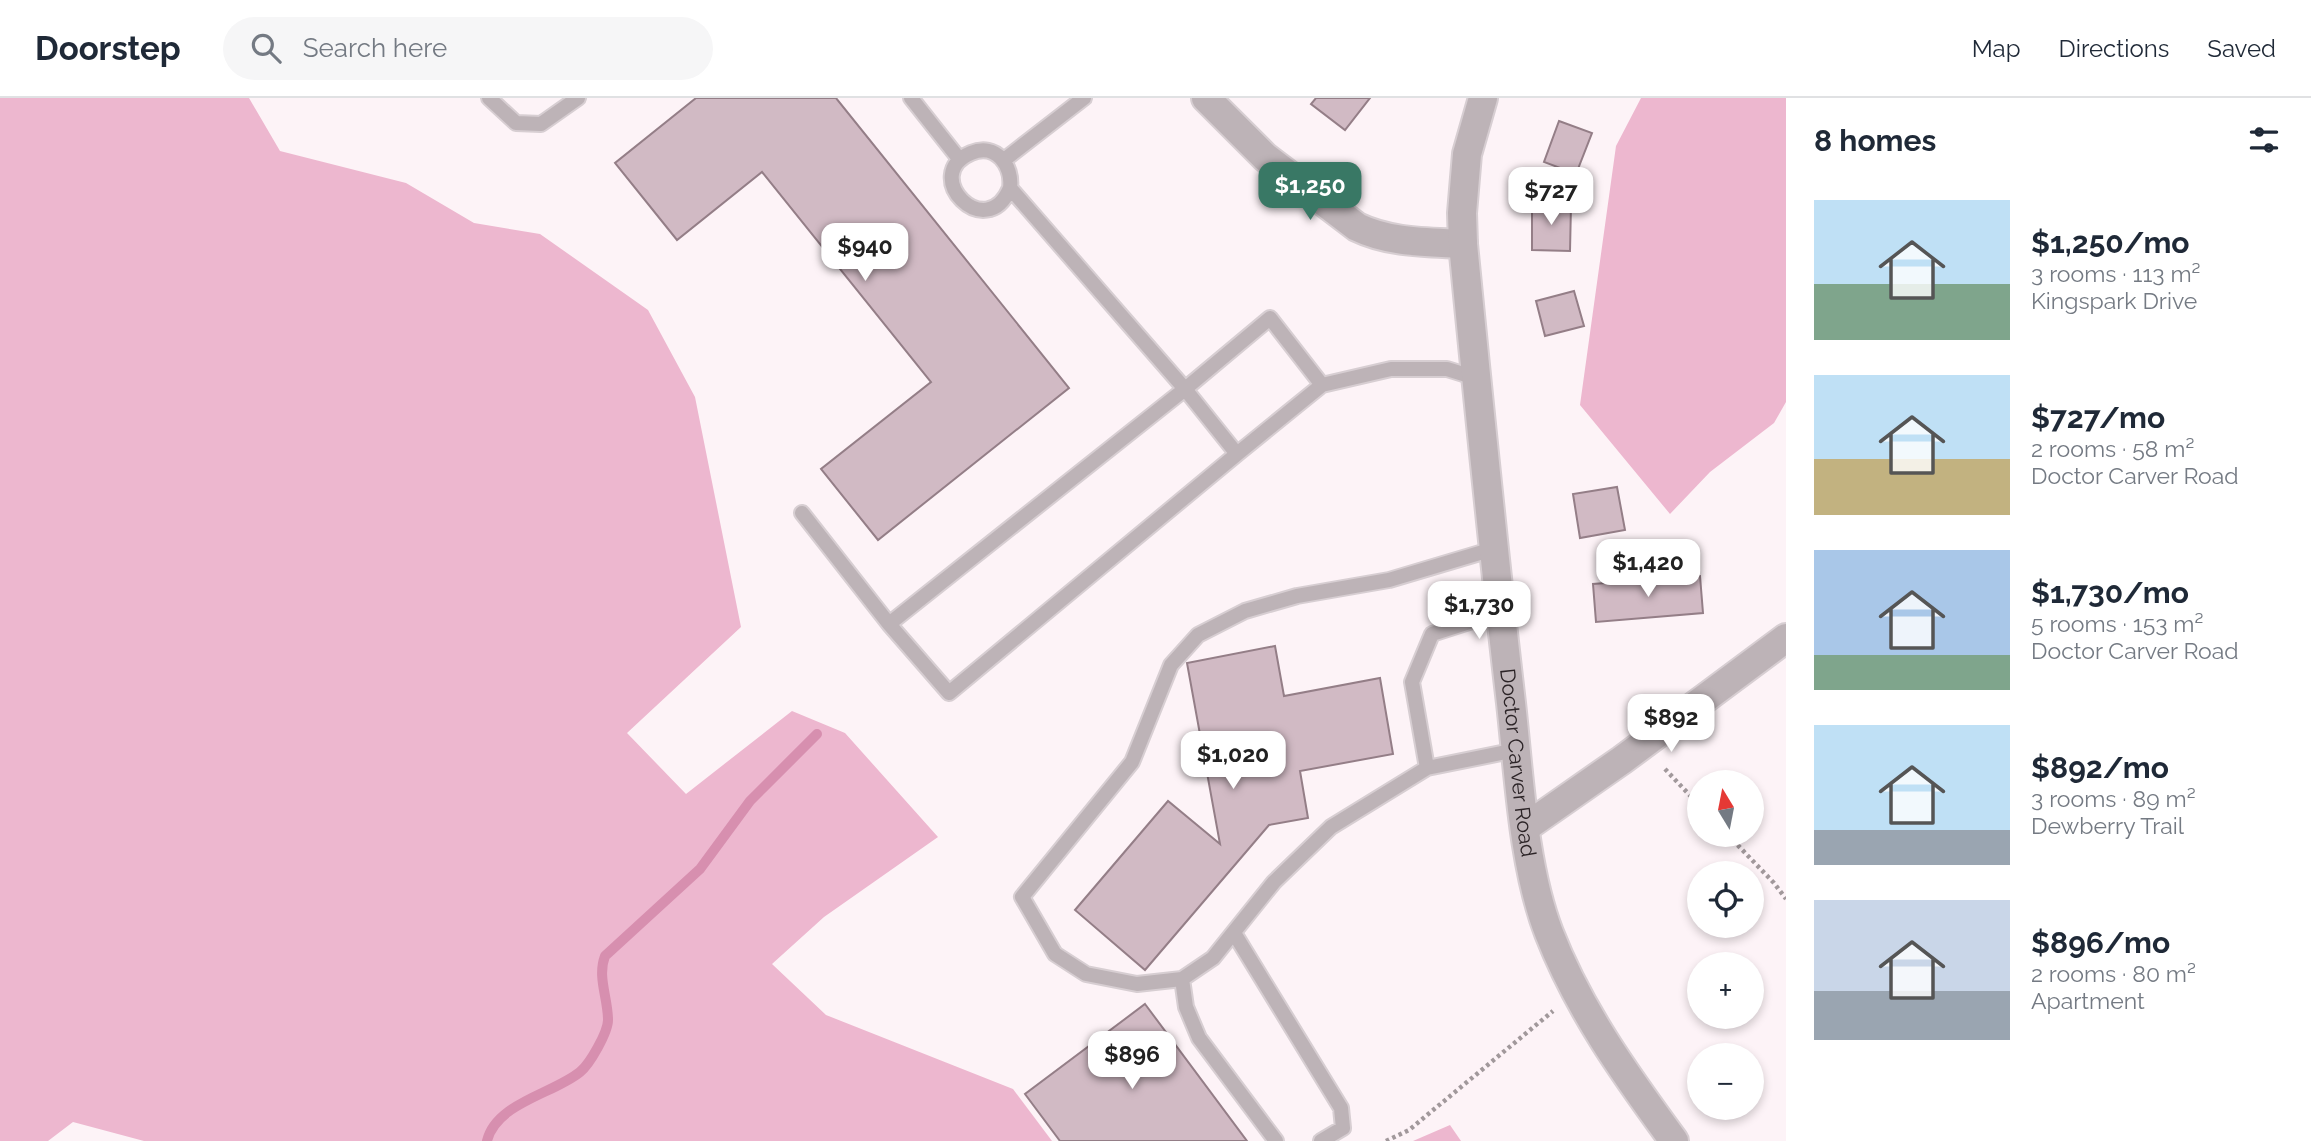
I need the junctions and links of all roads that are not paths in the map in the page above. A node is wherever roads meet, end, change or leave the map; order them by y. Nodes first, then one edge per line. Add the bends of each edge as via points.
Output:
1 (489, 98) edge
2 (578, 98) edge
3 (911, 98) edge
4 (1084, 98) edge
5 (1206, 98) edge
6 (1483, 98) edge
7 (960, 160) junction
8 (1004, 160) junction
9 (1010, 188) junction
10 (1463, 244) junction
11 (1476, 378) junction
12 (1322, 385) junction
13 (1185, 389) junction
14 (1237, 454) junction
15 (802, 513) dead end
16 (1493, 549) junction
17 (1500, 612) junction
18 (889, 624) junction
19 (1786, 638) edge
20 (1516, 750) junction
21 (1427, 768) junction
22 (1526, 827) junction
23 (1234, 933) junction
24 (1182, 979) junction
25 (1276, 1141) edge
26 (1321, 1141) edge
27 (1674, 1141) edge

1 - 2 lane via 516,123 541,124
3 - 7 lane
4 - 8 lane
5 - 10 street via 1265,158 1357,227 1400,240
6 - 10 street, Doctor Carver Road via 1467,154
7 - 8 lane via 978,150
7 - 9 lane via 952,178 964,204 993,208
8 - 9 lane
9 - 13 lane
10 - 11 street, Doctor Carver Road
11 - 12 lane via 1447,369 1391,369
11 - 16 street, Doctor Carver Road
12 - 13 lane via 1270,318
12 - 14 lane
13 - 14 lane
13 - 18 lane
14 - 18 lane via 949,692
15 - 18 lane
16 - 17 street, Doctor Carver Road
16 - 24 lane via 1389,580 1297,596 1245,611 1198,635 1171,665 1132,762 1022,897 1055,954 1086,974 1137,984
17 - 20 street, Doctor Carver Road
17 - 21 lane via 1432,634 1412,682
19 - 22 street
20 - 21 lane
20 - 22 street, Doctor Carver Road
21 - 23 lane via 1331,827 1274,882
22 - 27 street, Doctor Carver Road via 1532,872 1548,930 1572,988 1612,1056
23 - 24 lane via 1213,958
23 - 26 lane via 1341,1108 1343,1128
24 - 25 lane via 1186,1007 1199,1038

